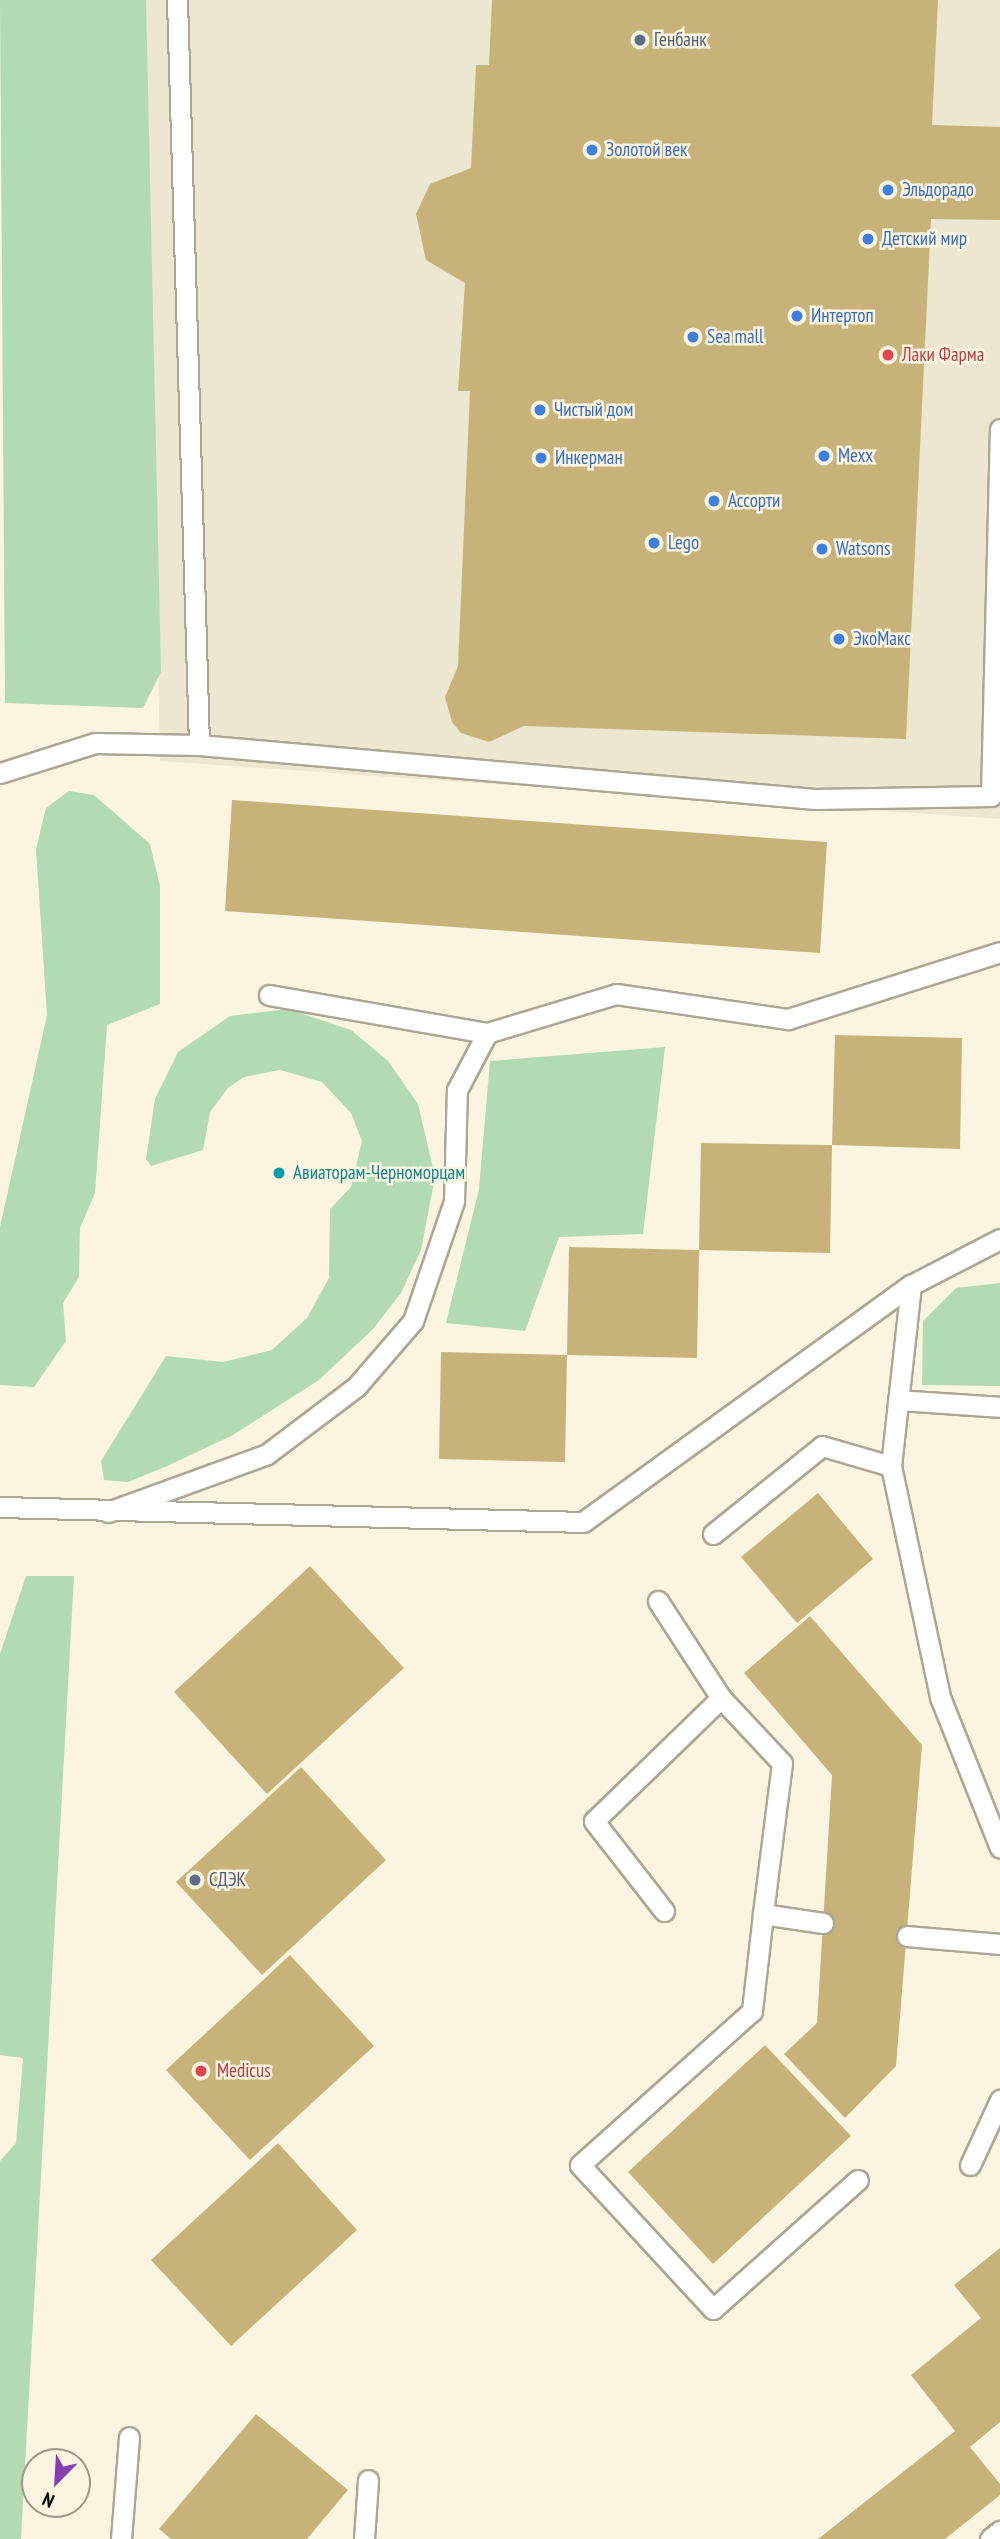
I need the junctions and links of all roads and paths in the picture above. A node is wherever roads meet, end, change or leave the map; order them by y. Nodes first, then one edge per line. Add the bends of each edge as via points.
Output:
1 (177, 0) edge
2 (1000, 429) edge
3 (199, 745) junction
4 (0, 773) edge
5 (1000, 952) edge
6 (269, 995) dead end
7 (488, 1033) junction
8 (1000, 1239) edge
9 (911, 1285) junction
10 (898, 1400) junction
11 (1000, 1407) edge
12 (891, 1466) junction
13 (0, 1507) edge
14 (108, 1512) junction
15 (713, 1534) dead end
16 (658, 1601) dead end
17 (721, 1698) junction
18 (1000, 1848) edge
19 (664, 1911) dead end
20 (763, 1913) junction
21 (823, 1923) dead end
22 (907, 1936) dead end
23 (1000, 1944) edge
24 (1000, 2100) edge
25 (970, 2165) dead end
26 (858, 2180) dead end
27 (129, 2437) dead end
28 (368, 2480) dead end
29 (1000, 2531) edge
30 (121, 2539) edge
31 (364, 2539) edge
32 (990, 2539) edge

1 - 3 lane
2 - 3 lane via 991,796 815,799
3 - 4 lane via 95,743
5 - 7 lane via 788,1019 616,994
6 - 7 lane
7 - 14 lane via 457,1090 454,1200 413,1321 356,1387 267,1454
8 - 9 lane
9 - 10 lane
9 - 14 lane via 583,1522 271,1511
10 - 11 lane
10 - 12 lane
12 - 15 lane via 822,1446
12 - 18 lane via 940,1697
13 - 14 lane
16 - 17 lane
17 - 19 lane via 594,1821
17 - 20 lane via 782,1763
20 - 21 lane
20 - 26 lane via 752,2011 580,2165 713,2309
22 - 23 lane
24 - 25 lane
27 - 30 lane
28 - 31 lane
29 - 32 lane

